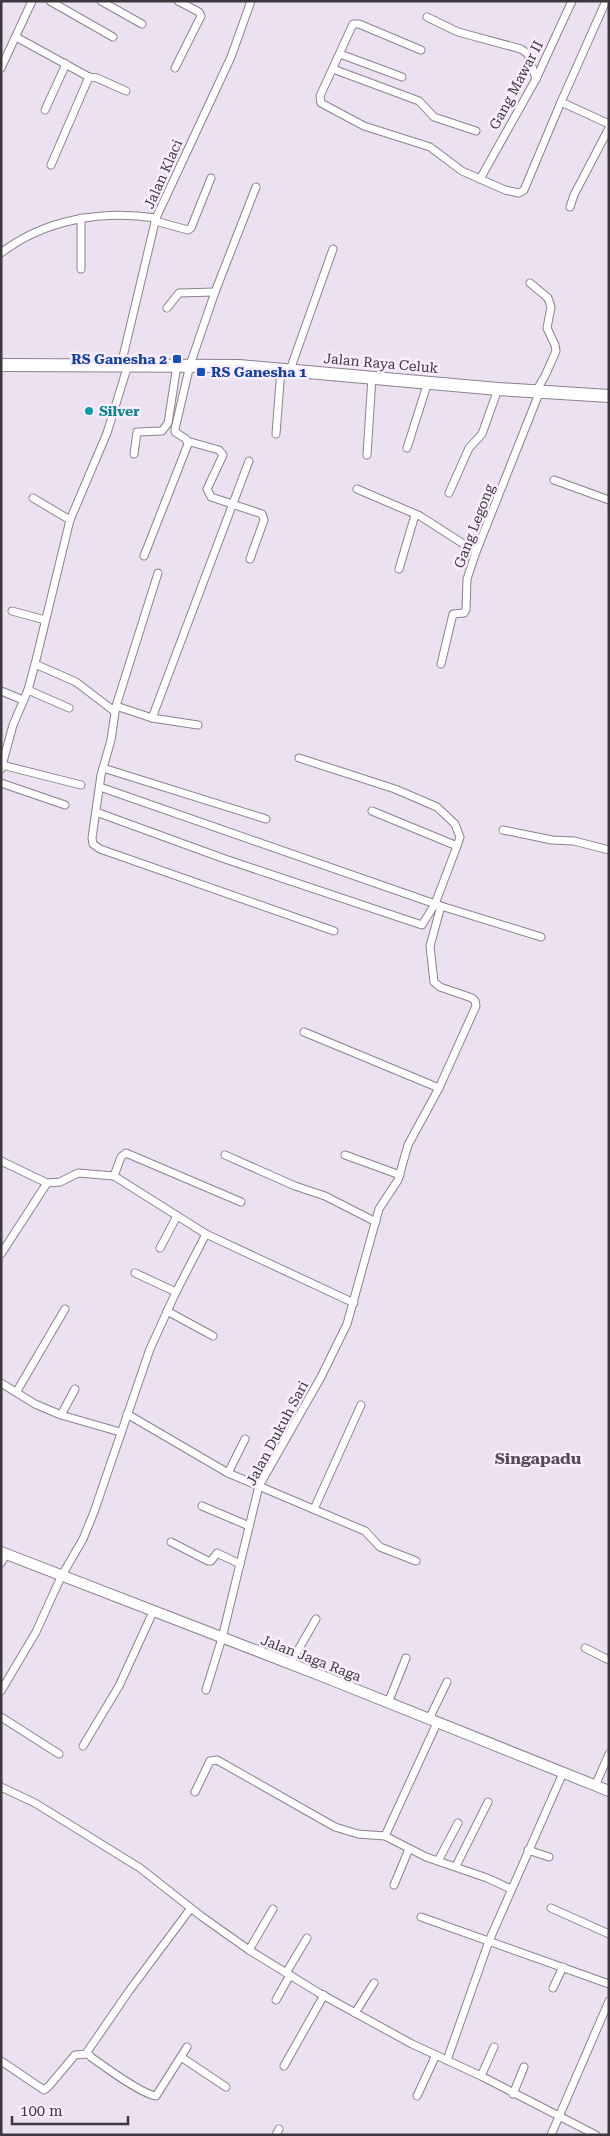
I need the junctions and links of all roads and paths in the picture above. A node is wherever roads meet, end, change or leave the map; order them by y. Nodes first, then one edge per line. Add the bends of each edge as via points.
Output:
1 (32, 1) edge
2 (50, 1) edge
3 (101, 1) edge
4 (178, 1) edge
5 (251, 1) edge
6 (572, 1) edge
7 (606, 1) edge
8 (427, 17) dead end
9 (142, 24) dead end
10 (16, 37) junction
11 (113, 37) dead end
12 (421, 50) dead end
13 (340, 54) junction
14 (66, 64) junction
15 (1, 68) edge
16 (175, 68) dead end
17 (333, 69) junction
18 (89, 77) junction
19 (402, 77) dead end
20 (536, 78) junction
21 (126, 91) dead end
22 (561, 102) junction
23 (45, 110) dead end
24 (609, 124) edge
25 (609, 128) edge
26 (476, 132) dead end
27 (51, 165) dead end
28 (211, 178) dead end
29 (480, 179) junction
30 (256, 187) dead end
31 (570, 207) dead end
32 (81, 218) junction
33 (156, 220) junction
34 (332, 249) dead end
35 (1, 254) edge
36 (81, 269) dead end
37 (530, 283) dead end
38 (215, 292) junction
39 (167, 308) dead end
40 (1, 365) edge
41 (125, 365) junction
42 (181, 368) junction
43 (286, 370) junction
44 (372, 377) junction
45 (428, 382) junction
46 (498, 389) junction
47 (538, 391) junction
48 (609, 396) edge
49 (276, 434) dead end
50 (188, 441) junction
51 (407, 448) dead end
52 (134, 454) dead end
53 (367, 455) dead end
54 (249, 461) dead end
55 (554, 480) dead end
56 (357, 490) dead end
57 (449, 493) dead end
58 (33, 498) dead end
59 (609, 500) edge
60 (232, 505) junction
61 (415, 515) junction
62 (70, 520) junction
63 (476, 552) junction
64 (144, 556) dead end
65 (250, 559) dead end
66 (400, 569) dead end
67 (158, 573) dead end
68 (12, 611) dead end
69 (45, 620) junction
70 (35, 664) junction
71 (440, 664) dead end
72 (28, 690) junction
73 (1, 691) edge
74 (23, 700) junction
75 (69, 708) dead end
76 (115, 708) junction
77 (152, 718) junction
78 (198, 725) dead end
79 (4, 749) edge
80 (299, 758) dead end
81 (2, 765) edge
82 (103, 768) junction
83 (1, 769) edge
84 (1, 783) edge
85 (81, 784) dead end
86 (100, 787) junction
87 (65, 805) dead end
88 (372, 811) dead end
89 (96, 812) junction
90 (266, 819) dead end
91 (504, 830) dead end
92 (457, 846) junction
93 (609, 850) edge
94 (438, 905) junction
95 (334, 931) dead end
96 (541, 937) dead end
97 (304, 1032) dead end
98 (439, 1088) junction
99 (225, 1155) dead end
100 (345, 1155) dead end
101 (1, 1161) edge
102 (400, 1175) junction
103 (114, 1176) junction
104 (47, 1183) junction
105 (241, 1202) dead end
106 (177, 1216) junction
107 (376, 1222) junction
108 (206, 1234) junction
109 (160, 1248) dead end
110 (1, 1254) edge
111 (136, 1273) dead end
112 (176, 1292) junction
113 (354, 1303) junction
114 (65, 1309) dead end
115 (167, 1311) junction
116 (213, 1336) dead end
117 (1, 1383) edge
118 (74, 1389) dead end
119 (17, 1391) junction
120 (361, 1405) dead end
121 (126, 1414) junction
122 (61, 1415) junction
123 (120, 1432) junction
124 (245, 1439) dead end
125 (228, 1473) junction
126 (260, 1486) junction
127 (202, 1506) dead end
128 (314, 1510) junction
129 (248, 1526) junction
130 (171, 1542) dead end
131 (3, 1556) edge
132 (416, 1561) dead end
133 (240, 1564) junction
134 (61, 1577) junction
135 (153, 1612) junction
136 (316, 1618) dead end
137 (222, 1638) junction
138 (585, 1648) dead end
139 (406, 1658) dead end
140 (609, 1660) edge
141 (290, 1664) junction
142 (447, 1682) dead end
143 (206, 1690) dead end
144 (1, 1691) edge
145 (388, 1703) junction
146 (1, 1717) edge
147 (433, 1721) junction
148 (83, 1746) dead end
149 (59, 1754) dead end
150 (609, 1754) edge
151 (563, 1773) junction
152 (594, 1786) junction
153 (1, 1787) edge
154 (195, 1792) dead end
155 (609, 1792) edge
156 (488, 1802) dead end
157 (458, 1822) dead end
158 (386, 1836) junction
159 (409, 1849) junction
160 (528, 1850) junction
161 (548, 1857) dead end
162 (438, 1861) junction
163 (456, 1866) junction
164 (394, 1885) dead end
165 (512, 1889) junction
166 (191, 1908) junction
167 (551, 1908) dead end
168 (273, 1909) dead end
169 (421, 1917) dead end
170 (609, 1934) edge
171 (307, 1938) dead end
172 (489, 1941) junction
173 (248, 1950) junction
174 (563, 1967) junction
175 (288, 1974) junction
176 (374, 1984) dead end
177 (609, 1984) edge
178 (553, 1988) dead end
179 (324, 1995) junction
180 (276, 2000) dead end
181 (609, 2001) edge
182 (355, 2013) junction
183 (187, 2047) dead end
184 (494, 2047) dead end
185 (87, 2054) junction
186 (436, 2055) junction
187 (181, 2057) junction
188 (447, 2060) junction
189 (1, 2061) edge
190 (284, 2066) dead end
191 (524, 2067) dead end
192 (481, 2076) junction
193 (226, 2087) dead end
194 (513, 2094) junction
195 (417, 2096) dead end
196 (559, 2116) junction
197 (551, 2135) edge
198 (596, 2135) edge

1 - 10 street
2 - 11 street
3 - 9 street
4 - 16 street via 199,12 200,16
5 - 33 street, Jalan Klaci via 231,57
6 - 20 street, Gang Mawar II
7 - 22 street
8 - 20 street via 458,32 521,49 528,54
10 - 14 street
10 - 15 street
12 - 13 street via 355,23
13 - 17 street
13 - 19 street
14 - 18 street
14 - 23 street
17 - 26 street via 419,101 434,117
17 - 29 street via 320,96 323,105 364,126 430,147 455,168
18 - 21 street
18 - 27 street
20 - 29 street, Gang Mawar II
22 - 24 street
22 - 29 street via 522,192 505,190
25 - 31 street
28 - 33 street via 191,228 188,230
30 - 38 street
32 - 33 street via 132,215
32 - 35 street via 18,240
32 - 36 street
33 - 41 street, Jalan Klaci
34 - 43 street
37 - 47 street, Gang Legong via 548,298 551,308 548,328 556,345 556,352 546,376 538,385
38 - 39 street via 179,293
38 - 42 street
40 - 41 highway, Jalan Raya Celuk
41 - 42 highway, Jalan Raya Celuk
41 - 62 street, Jalan Klaci via 107,433
42 - 43 highway, Jalan Raya Celuk
42 - 50 street via 175,429 176,434
42 - 52 street via 168,423 162,431 137,432
43 - 44 highway, Jalan Raya Celuk
43 - 49 street
44 - 45 highway, Jalan Raya Celuk
44 - 53 street
45 - 46 highway, Jalan Raya Celuk
45 - 51 street
46 - 47 highway, Jalan Raya Celuk
46 - 57 street via 482,434 471,446
47 - 48 highway, Jalan Raya Celuk
47 - 63 street, Gang Legong
50 - 60 street via 222,453 223,458 207,490 214,499
50 - 64 street
54 - 60 street
55 - 59 street
56 - 61 street
58 - 62 street
60 - 65 street via 260,513 263,517
60 - 77 street
61 - 63 street
61 - 66 street
62 - 69 street, Jalan Klaci
63 - 71 street, Gang Legong via 467,579 466,610 453,614
67 - 76 street
68 - 69 street
69 - 70 street, Jalan Klaci
70 - 72 street, Jalan Klaci
70 - 76 street via 76,682
72 - 74 street, Jalan Klaci
72 - 75 street
73 - 74 street
74 - 79 street, Jalan Klaci
76 - 77 street
76 - 82 street via 114,726
77 - 78 street
79 - 81 street, Jalan Klaci
80 - 92 street via 395,789 437,807 455,824 460,838
81 - 83 street, Jalan Klaci
81 - 85 street
82 - 86 street
82 - 90 street
84 - 87 street
86 - 89 street
86 - 94 street
88 - 92 street
89 - 94 street via 418,925 424,923
89 - 95 street via 92,838 96,847
91 - 93 street
92 - 94 street
94 - 96 street
94 - 98 street, Jalan Dukuh Sari via 430,946 434,982 472,998 476,1004
97 - 98 street
98 - 102 street, Jalan Dukuh Sari via 408,1145
99 - 107 street via 325,1196
100 - 102 street
101 - 104 street
102 - 107 street, Jalan Dukuh Sari via 379,1209
103 - 104 street via 78,1173 60,1182
103 - 105 street via 121,1157 126,1153
103 - 106 street
104 - 110 street
106 - 108 street
106 - 109 street
107 - 113 street, Jalan Dukuh Sari
108 - 112 street
108 - 113 street
111 - 112 street
112 - 115 street
113 - 126 street, Jalan Dukuh Sari via 321,1377
114 - 119 street
115 - 116 street
115 - 121 street
117 - 119 street
118 - 122 street
119 - 122 street via 35,1404
120 - 128 street
121 - 123 street
121 - 125 street
122 - 123 street
123 - 134 street via 94,1512
124 - 125 street
125 - 126 street
126 - 128 street
126 - 129 street, Jalan Dukuh Sari
127 - 129 street
128 - 132 street via 365,1531 380,1547
129 - 133 street, Jalan Dukuh Sari
130 - 133 street via 208,1561 217,1553
131 - 134 street, Jalan Jaga Raga
133 - 137 street, Jalan Dukuh Sari
134 - 135 street, Jalan Jaga Raga
134 - 144 street via 36,1632
135 - 137 street, Jalan Jaga Raga
135 - 148 street via 119,1686
136 - 141 street
137 - 141 street, Jalan Jaga Raga
137 - 143 street, Jalan Dukuh Sari
138 - 140 street
139 - 145 street
141 - 145 street, Jalan Jaga Raga
142 - 147 street
145 - 147 street, Jalan Jaga Raga
146 - 149 street
147 - 151 street, Jalan Jaga Raga
147 - 158 street
150 - 152 street
151 - 152 street, Jalan Jaga Raga
151 - 160 street
152 - 155 street, Jalan Jaga Raga
153 - 166 street via 35,1803 140,1868
154 - 158 street via 210,1761 216,1760 335,1827 358,1834
156 - 163 street
157 - 162 street
158 - 159 street
159 - 162 street
159 - 164 street
160 - 161 street
160 - 165 street
162 - 163 street
163 - 165 street
165 - 172 street
166 - 173 street
166 - 185 street via 129,1990
167 - 170 street
168 - 173 street
169 - 172 street
171 - 175 street
172 - 174 street
172 - 188 street
173 - 175 street
174 - 177 street
174 - 178 street
175 - 179 street
175 - 180 street
176 - 182 street
179 - 182 street
179 - 190 street
181 - 196 street
182 - 186 street
183 - 187 street
184 - 192 street
185 - 187 street via 156,2096
185 - 189 street via 74,2055 44,2090
186 - 188 street
186 - 195 street
187 - 193 street
188 - 192 street
191 - 194 street
192 - 194 street
194 - 196 street
196 - 197 street
196 - 198 street

